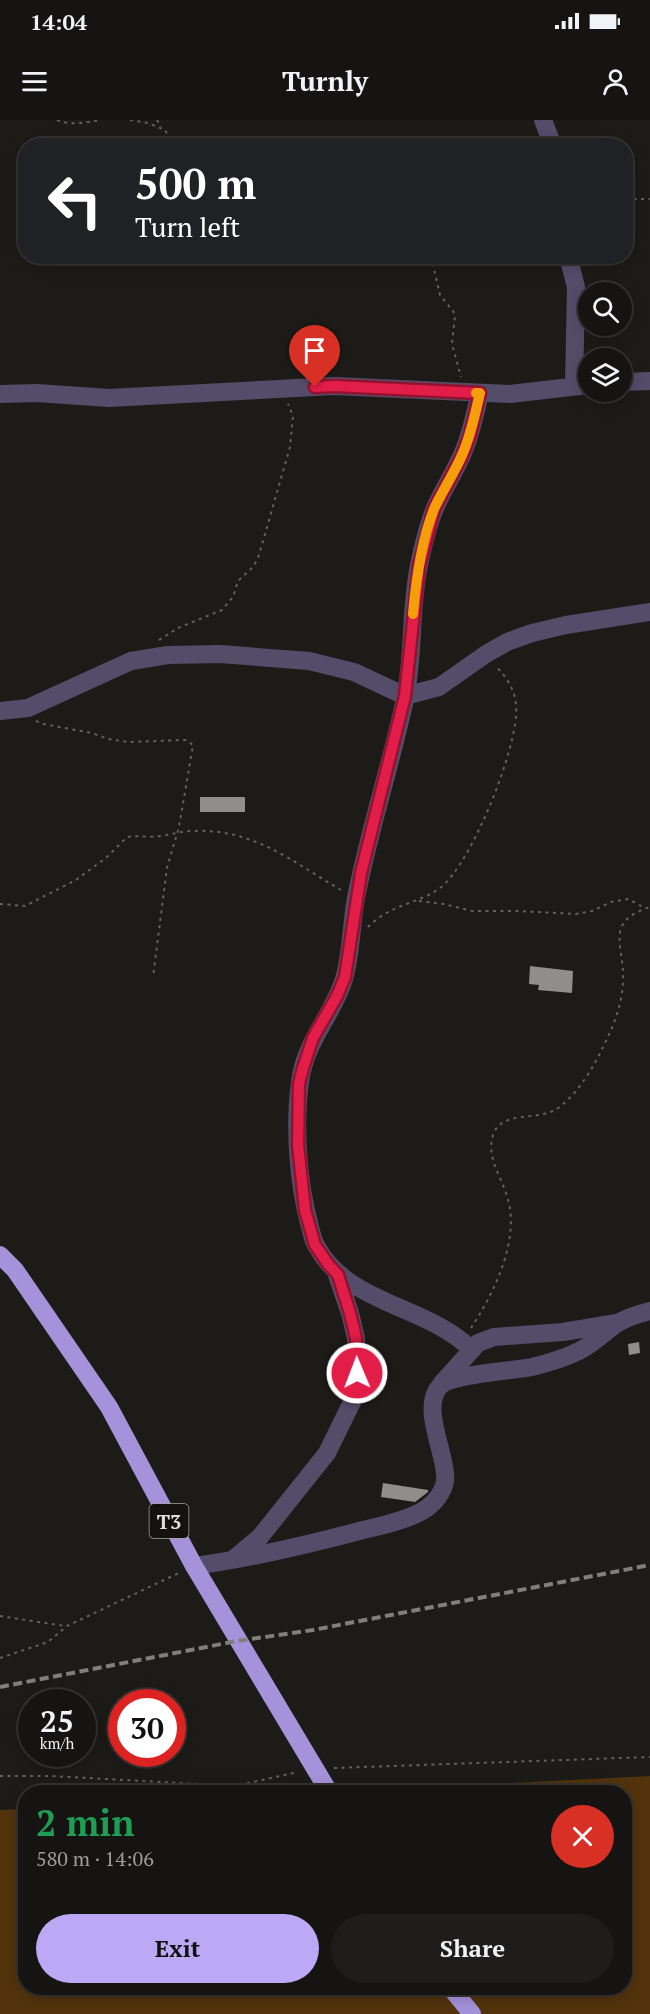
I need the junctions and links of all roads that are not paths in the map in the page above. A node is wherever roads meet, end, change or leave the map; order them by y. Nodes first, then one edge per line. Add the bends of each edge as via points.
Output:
1 (543, 120) edge
2 (550, 138) edge
3 (570, 264) edge
4 (579, 348) edge
5 (650, 381) edge
6 (632, 382) edge
7 (578, 386) edge
8 (474, 393) junction
9 (0, 394) edge
10 (650, 612) edge
11 (405, 696) junction
12 (6, 710) edge
13 (0, 1255) edge
14 (338, 1275) junction
15 (650, 1311) edge
16 (618, 1323) junction
17 (467, 1345) junction
18 (440, 1385) junction
19 (231, 1561) junction
20 (194, 1566) junction
21 (325, 1785) edge
22 (457, 1995) edge
23 (472, 2014) edge

1 - 2 street
3 - 4 street via 576,287
5 - 6 street
7 - 8 street via 510,394
8 - 9 street via 334,386 109,398
8 - 11 street via 470,435 434,509 422,555
10 - 11 street via 532,633 486,654 439,687
11 - 12 street via 354,672 309,661 220,654 168,655 131,661 37,705
11 - 14 street via 355,900 345,977 313,1038 299,1084 298,1145 305,1210 315,1245
13 - 20 highway, T3 via 15,1270 109,1407
14 - 17 street
14 - 19 street via 356,1338 353,1400 327,1453 260,1537
15 - 16 street
16 - 17 street via 494,1337
16 - 18 street via 580,1351 555,1361 466,1375
17 - 18 street
18 - 19 street via 434,1396 432,1417 446,1476 442,1492 427,1508 392,1523
19 - 20 street
20 - 21 highway, T3
22 - 23 highway

